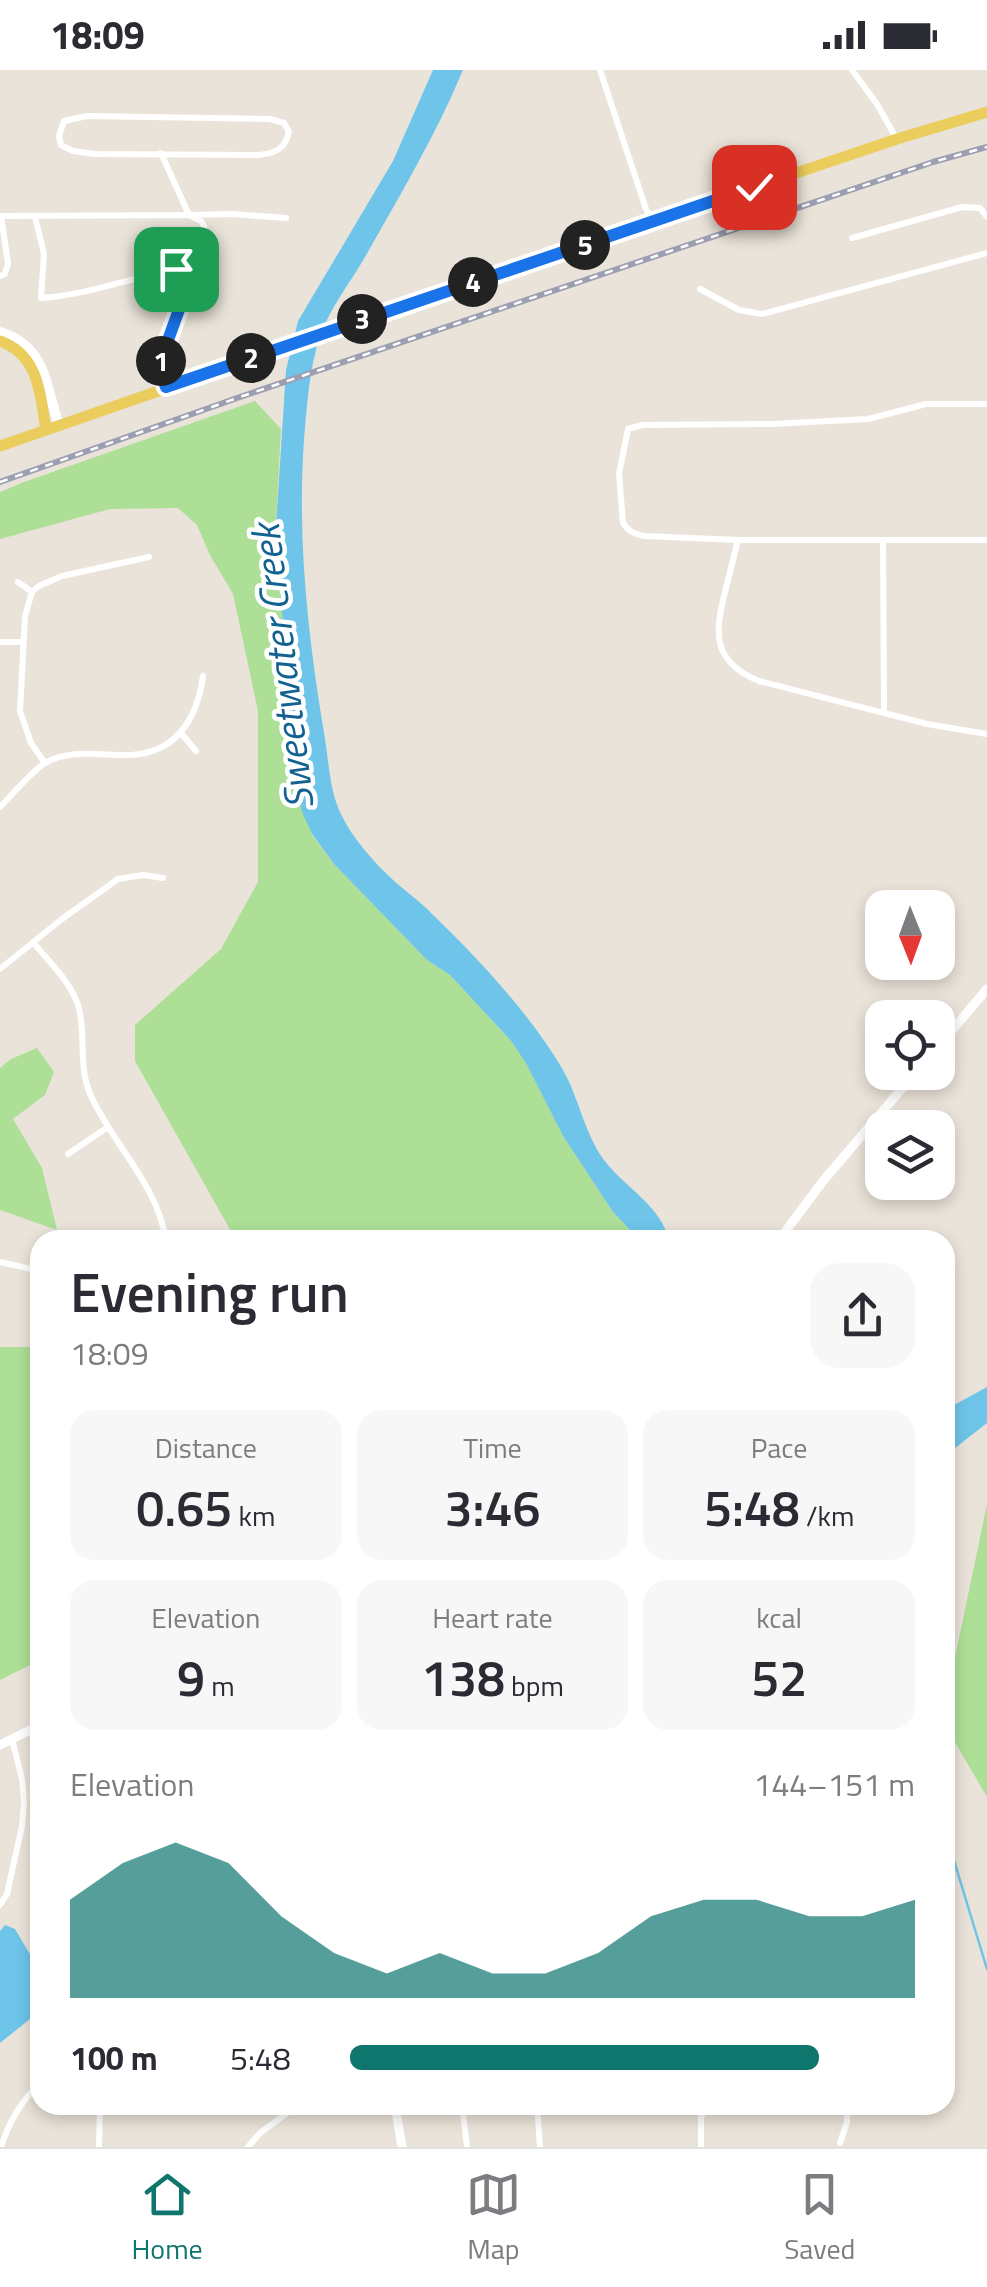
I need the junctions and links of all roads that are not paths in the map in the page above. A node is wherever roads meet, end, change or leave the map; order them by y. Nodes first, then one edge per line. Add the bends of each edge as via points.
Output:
1 (600, 70) edge
2 (852, 70) edge
3 (987, 112) edge
4 (896, 139) junction
5 (161, 154) junction
6 (189, 214) junction
7 (0, 216) edge
8 (35, 217) junction
9 (987, 217) edge
10 (286, 218) dead end
11 (654, 221) junction
12 (852, 238) dead end
13 (987, 252) edge
14 (194, 268) junction
15 (0, 276) edge
16 (700, 289) dead end
17 (0, 332) edge
18 (0, 341) edge
19 (166, 387) junction
20 (987, 404) edge
21 (53, 427) junction
22 (0, 446) edge
23 (738, 540) junction
24 (987, 540) edge
25 (883, 541) junction
26 (149, 556) dead end
27 (18, 582) dead end
28 (32, 592) junction
29 (0, 642) edge
30 (24, 642) junction
31 (203, 676) dead end
32 (884, 712) junction
33 (181, 732) junction
34 (987, 734) edge
35 (196, 751) dead end
36 (45, 763) junction
37 (0, 807) edge
38 (163, 878) dead end
39 (33, 942) junction
40 (0, 969) edge
41 (987, 989) edge
42 (955, 1027) edge
43 (901, 1090) edge
44 (108, 1127) junction
45 (68, 1154) dead end
46 (163, 1230) edge
47 (786, 1230) edge
48 (0, 1262) edge
49 (30, 1269) edge
50 (30, 1730) edge
51 (12, 1739) junction
52 (0, 1745) edge
53 (0, 1905) edge
54 (30, 2093) edge
55 (100, 2115) edge
56 (284, 2115) edge
57 (397, 2115) edge
58 (463, 2115) edge
59 (538, 2115) edge
60 (701, 2115) edge
61 (846, 2115) edge
62 (839, 2146) edge
63 (0, 2147) edge
64 (99, 2147) edge
65 (248, 2147) edge
66 (402, 2147) edge
67 (467, 2147) edge
68 (540, 2147) edge
69 (701, 2147) edge

1 - 11 street
2 - 4 street
3 - 4 main road
4 - 11 main road
5 - 5 street via 80,152 61,145 59,136 64,121 87,116 270,119 289,132 281,149 270,154
5 - 6 street
6 - 8 street
6 - 10 street
6 - 14 street via 206,234
7 - 8 street
7 - 15 street via 8,263
8 - 14 street via 44,254 41,298
9 - 12 street via 980,208 962,207
11 - 19 main road
13 - 16 street via 762,314
14 - 19 street via 159,369
17 - 21 main road via 23,343 44,370
18 - 21 main road via 33,368
19 - 21 main road
20 - 23 street via 926,404 868,419 628,429 619,474 627,529 654,537
21 - 22 main road
23 - 25 street
23 - 32 street via 717,634 729,661 759,681
24 - 25 street
25 - 32 street
26 - 28 street via 62,576
27 - 28 street
28 - 30 street
29 - 30 street
30 - 36 street via 20,711
31 - 33 street via 197,707
32 - 34 street
33 - 35 street
33 - 36 street via 149,752 92,753
36 - 37 street
38 - 39 street via 118,878
39 - 40 street
39 - 44 street via 79,1006 84,1076
41 - 42 street
43 - 47 street
44 - 45 street
44 - 46 street via 150,1192
48 - 49 street
50 - 51 street
51 - 52 street
51 - 53 street via 24,1814
54 - 63 street
55 - 64 street
56 - 65 street
57 - 66 street
58 - 67 street
59 - 68 street
60 - 69 street
61 - 62 street

